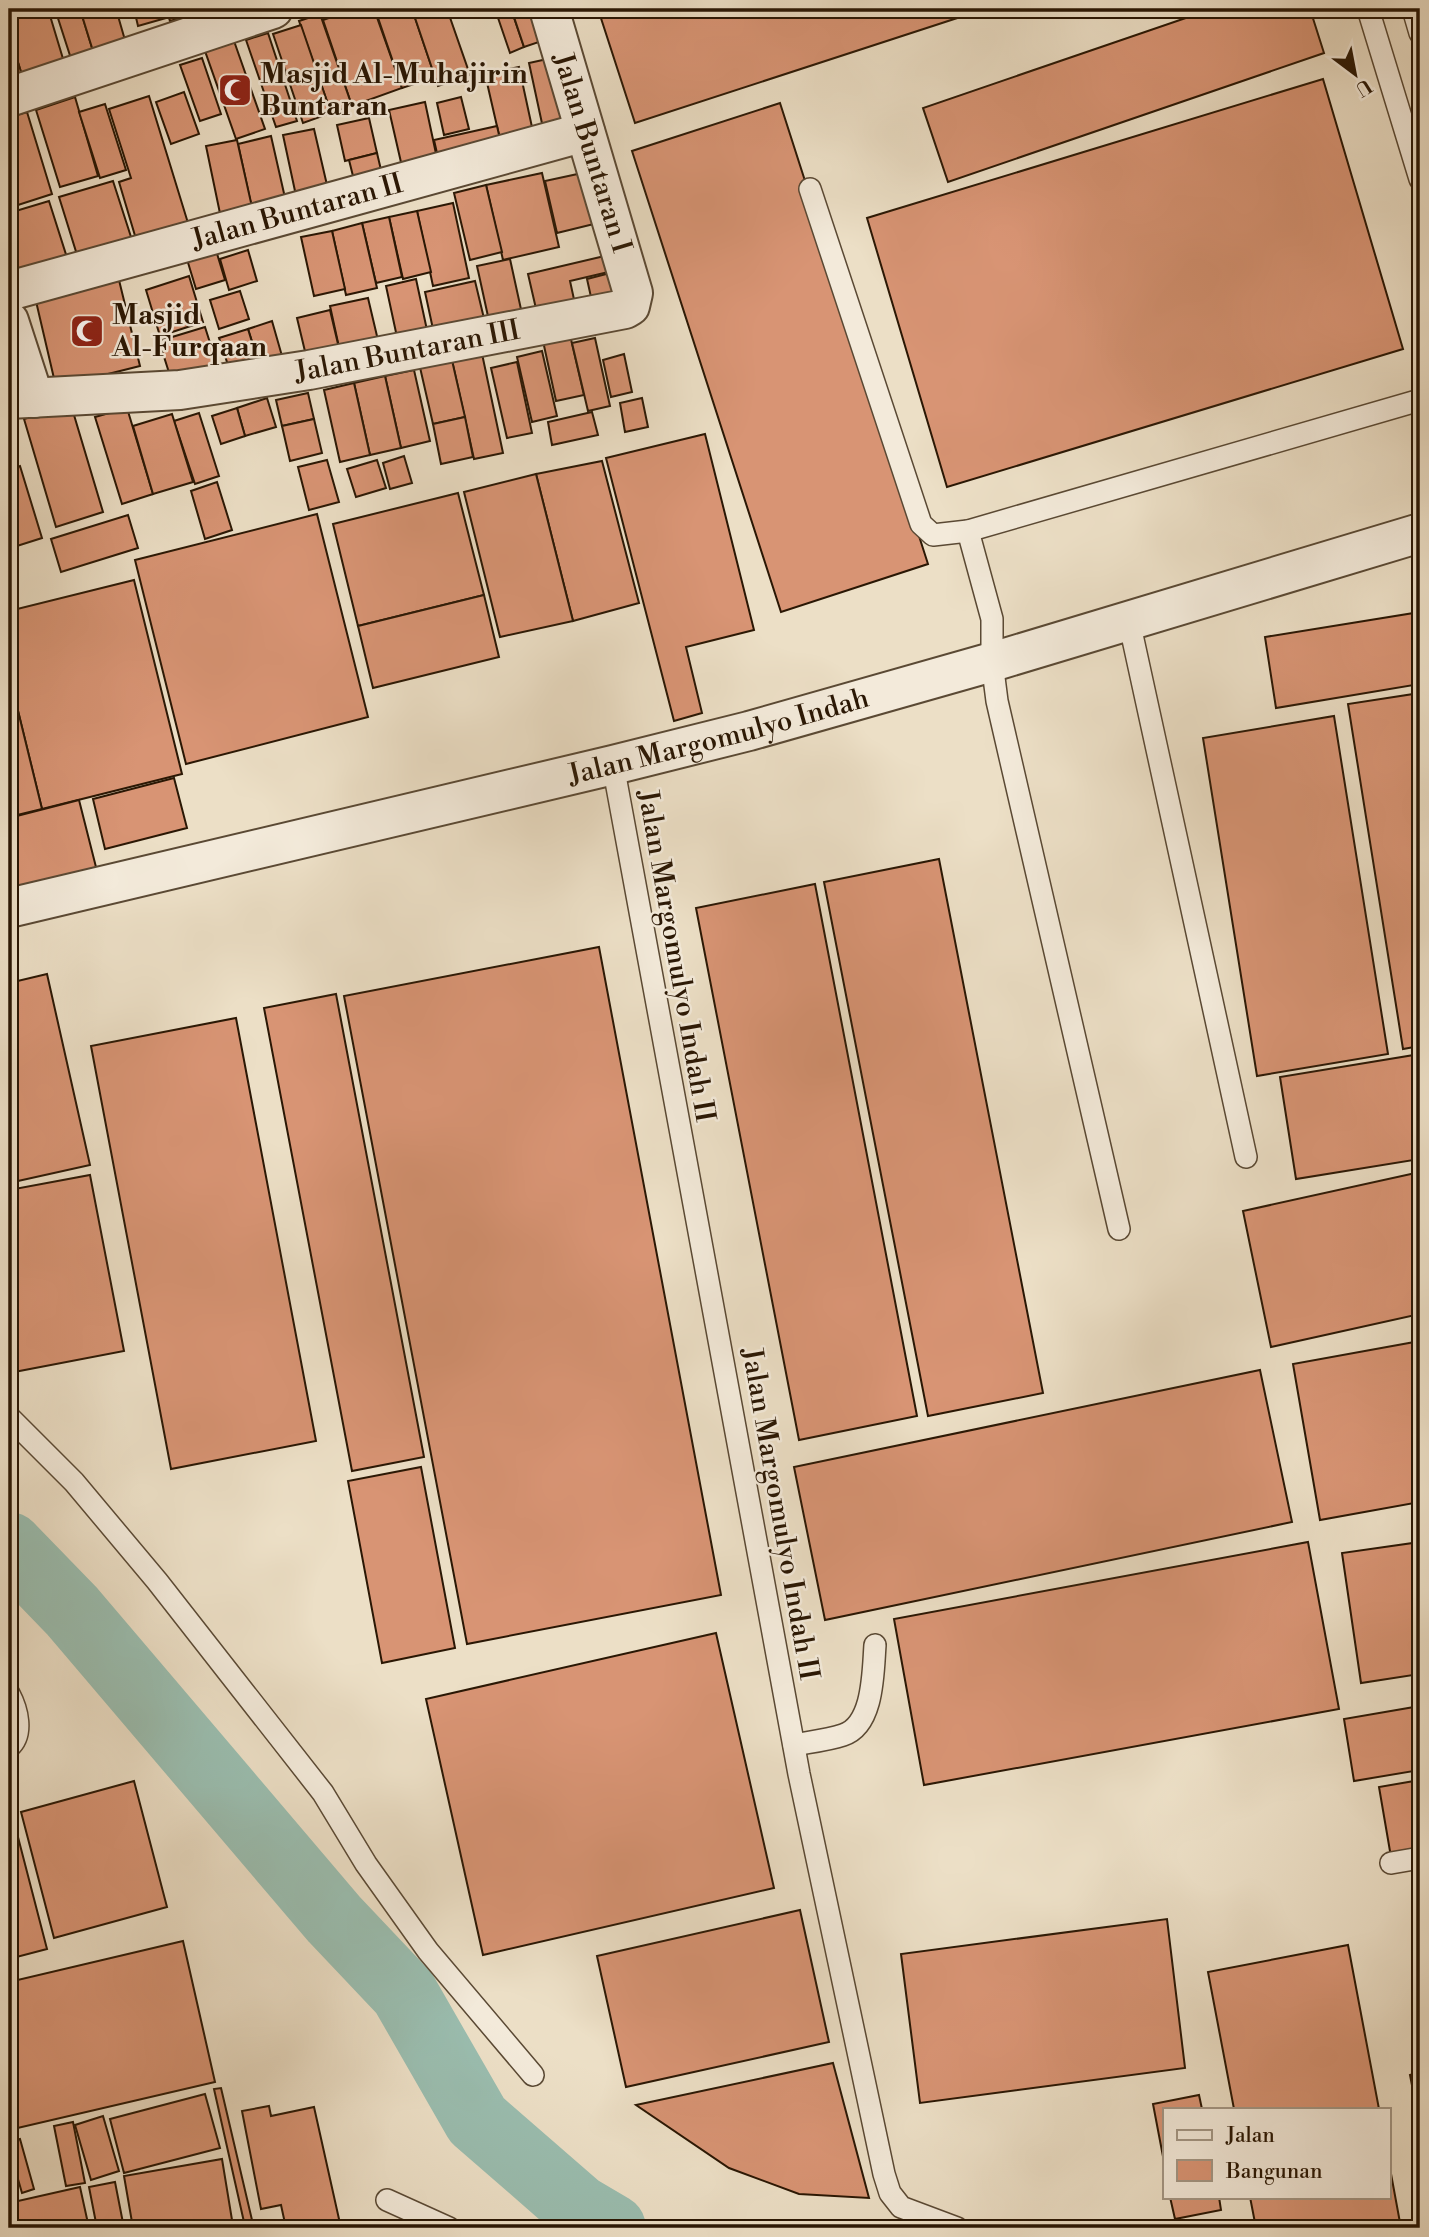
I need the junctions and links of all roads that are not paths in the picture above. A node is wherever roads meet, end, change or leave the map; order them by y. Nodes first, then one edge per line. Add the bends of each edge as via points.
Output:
1 (273, 9) edge
2 (549, 9) edge
3 (1368, 9) edge
4 (1413, 9) edge
5 (1420, 33) edge
6 (9, 97) edge
7 (585, 132) junction
8 (1420, 179) edge
9 (810, 189) dead end
10 (9, 291) edge
11 (632, 298) joint
12 (9, 321) edge
13 (21, 398) edge
14 (1420, 400) edge
15 (968, 531) junction
16 (1420, 533) edge
17 (1129, 621) junction
18 (992, 662) junction
19 (613, 765) junction
20 (9, 908) edge
21 (1246, 1157) dead end
22 (1119, 1229) dead end
23 (9, 1417) edge
24 (875, 1645) dead end
25 (9, 1694) edge
26 (794, 1745) junction
27 (9, 1747) edge
28 (1420, 1858) edge
29 (1391, 1863) dead end
30 (533, 2074) dead end
31 (387, 2200) dead end
32 (449, 2228) edge
33 (957, 2228) edge

1 - 6 street
2 - 7 street, Jalan Buntaran I
3 - 8 lane
4 - 5 lane
7 - 10 street, Jalan Buntaran II
7 - 11 street, Jalan Buntaran I
9 - 15 lane via 921,524 933,535
11 - 13 street, Jalan Buntaran III via 625,309 309,370 180,390
12 - 13 street
14 - 15 lane
15 - 18 lane via 992,619
16 - 17 street, Jalan Margomulyo Indah
17 - 18 street, Jalan Margomulyo Indah
17 - 21 lane
18 - 19 street, Jalan Margomulyo Indah
18 - 22 lane via 997,701
19 - 20 street, Jalan Margomulyo Indah
19 - 26 lane, Jalan Margomulyo Indah II
23 - 30 lane via 74,1482 158,1581 323,1793 428,1951
24 - 26 lane via 872,1686 863,1720 847,1734
25 - 27 lane via 18,1723
26 - 33 lane, Jalan Margomulyo Indah II via 890,2193 901,2207
28 - 29 lane
31 - 32 lane

